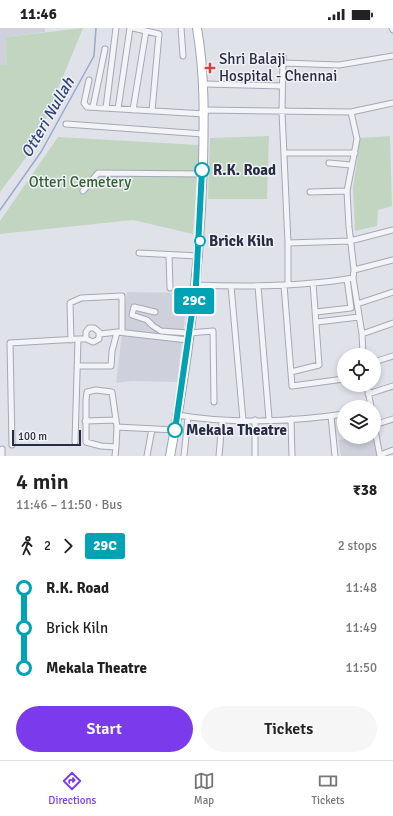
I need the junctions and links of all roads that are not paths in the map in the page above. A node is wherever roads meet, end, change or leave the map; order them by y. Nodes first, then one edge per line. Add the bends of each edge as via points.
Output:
1 (116, 28) edge
2 (130, 28) edge
3 (134, 28) edge
4 (181, 28) edge
5 (197, 28) edge
6 (146, 31) junction
7 (105, 49) dead end
8 (183, 56) dead end
9 (283, 56) dead end
10 (393, 56) edge
11 (284, 63) junction
12 (88, 80) dead end
13 (204, 84) junction
14 (282, 86) junction
15 (393, 104) edge
16 (93, 107) junction
17 (106, 108) junction
18 (118, 109) junction
19 (133, 110) junction
20 (152, 111) junction
21 (205, 112) junction
22 (282, 112) junction
23 (351, 112) junction
24 (66, 124) dead end
25 (203, 134) junction
26 (284, 153) junction
27 (355, 153) junction
28 (329, 163) dead end
29 (352, 165) junction
30 (202, 174) junction
31 (83, 191) dead end
32 (347, 191) junction
33 (310, 192) dead end
34 (393, 230) edge
35 (350, 240) junction
36 (288, 243) junction
37 (139, 253) dead end
38 (169, 255) junction
39 (199, 256) junction
40 (393, 260) edge
41 (354, 270) junction
42 (350, 278) junction
43 (313, 283) junction
44 (286, 284) junction
45 (196, 285) junction
46 (231, 286) junction
47 (258, 286) junction
48 (170, 288) dead end
49 (393, 292) edge
50 (357, 304) junction
51 (155, 312) dead end
52 (316, 312) junction
53 (359, 317) junction
54 (317, 322) junction
55 (393, 323) edge
56 (119, 332) junction
57 (100, 334) junction
58 (362, 334) junction
59 (189, 336) junction
60 (78, 339) junction
61 (86, 339) junction
62 (71, 340) junction
63 (363, 348) edge
64 (393, 356) edge
65 (381, 360) edge
66 (77, 366) junction
67 (291, 372) junction
68 (337, 380) edge
69 (393, 386) edge
70 (368, 394) joint
71 (369, 400) edge
72 (214, 402) dead end
73 (178, 415) junction
74 (337, 415) edge
75 (331, 416) junction
76 (188, 417) junction
77 (269, 419) junction
78 (291, 419) junction
79 (393, 419) edge
80 (116, 420) junction
81 (243, 420) junction
82 (255, 420) junction
83 (85, 421) junction
84 (222, 421) junction
85 (381, 423) edge
86 (116, 427) junction
87 (152, 429) junction
88 (175, 430) junction
89 (75, 442) dead end
90 (378, 444) edge
91 (12, 445) dead end
92 (116, 447) junction
93 (2, 449) dead end
94 (393, 450) edge
95 (380, 455) edge
96 (2, 456) edge
97 (115, 456) edge
98 (147, 456) edge
99 (170, 456) edge
100 (184, 456) edge
101 (219, 456) edge
102 (255, 456) edge
103 (292, 456) edge
104 (335, 456) edge

1 - 17 street
2 - 18 street
3 - 6 street
4 - 8 street
5 - 13 main road
6 - 19 street
6 - 20 street via 159,34
7 - 16 street
9 - 11 street
10 - 11 street via 339,65
11 - 14 street
12 - 16 street via 84,103 87,107
13 - 14 street
13 - 21 main road
14 - 22 street
15 - 23 street
16 - 17 street
17 - 18 street
18 - 19 street
19 - 20 street
20 - 21 street
21 - 22 street
21 - 25 main road
22 - 23 street
22 - 26 street
23 - 27 street via 357,139
24 - 25 street
25 - 30 main road
26 - 27 street
26 - 36 street
27 - 29 street
28 - 29 street
29 - 32 street
30 - 31 street via 98,173
30 - 39 main road
32 - 33 street
32 - 35 street
34 - 35 street
35 - 36 street
35 - 41 street
36 - 44 street
37 - 38 street
38 - 39 street
38 - 48 street
39 - 45 main road
40 - 41 street
41 - 42 street
42 - 43 street
42 - 50 street
42 - 52 street via 351,308
43 - 44 street
43 - 52 street
44 - 47 street
44 - 67 street
45 - 46 street
45 - 59 main road
46 - 47 street
46 - 81 street
47 - 77 street
49 - 50 street
50 - 53 street
51 - 59 street via 134,306 132,315 147,320 161,331
52 - 54 street
53 - 54 street
53 - 58 street
54 - 67 street via 319,365
55 - 58 street
56 - 57 street
56 - 59 street
56 - 62 street via 122,296 81,298 70,303
56 - 66 street via 112,351 111,366
57 - 61 street via 95,342
57 - 61 street via 96,328 89,328
58 - 63 street
59 - 72 street via 213,331
59 - 73 main road
60 - 61 street
60 - 62 street
60 - 66 street
62 - 91 street via 10,343
64 - 65 street
66 - 89 street
67 - 68 street via 292,386
69 - 70 street
70 - 71 street
73 - 76 street
73 - 88 main road
74 - 75 street
75 - 78 street
75 - 104 street
76 - 84 street
76 - 100 street
77 - 78 street
77 - 82 street
78 - 103 street
79 - 85 street
80 - 83 street
80 - 83 street via 112,392 96,390 87,392
80 - 86 street
81 - 82 street
81 - 84 street
82 - 102 street
83 - 92 street via 85,439 88,443
84 - 101 street
86 - 87 street
86 - 92 street
87 - 88 street
87 - 98 street
88 - 99 main road
90 - 95 street
92 - 97 street
93 - 96 street
94 - 95 street

